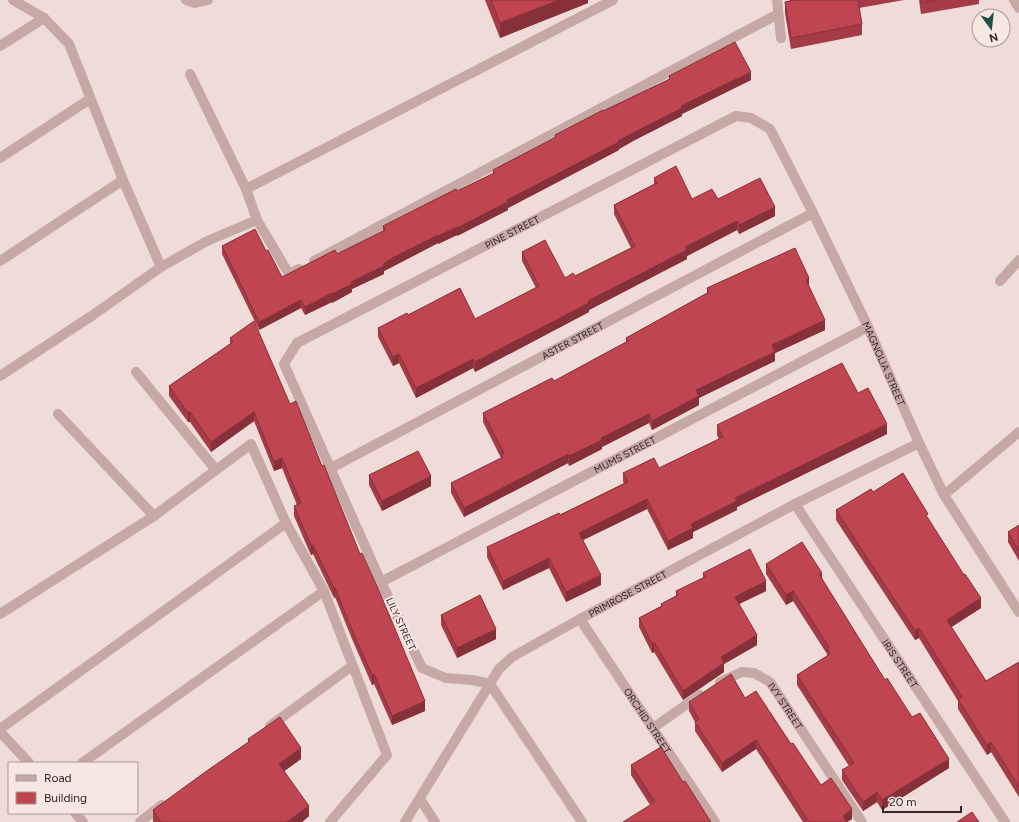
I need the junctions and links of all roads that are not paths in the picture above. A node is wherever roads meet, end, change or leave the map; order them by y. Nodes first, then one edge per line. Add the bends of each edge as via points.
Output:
1 (13, 0) edge
2 (208, 0) edge
3 (613, 0) edge
4 (777, 0) edge
5 (1014, 0) edge
6 (190, 2) edge
7 (1019, 8) edge
8 (778, 14) junction
9 (44, 18) junction
10 (781, 38) dead end
11 (0, 46) edge
12 (190, 74) dead end
13 (90, 99) junction
14 (751, 118) joint
15 (0, 158) edge
16 (123, 180) junction
17 (246, 189) junction
18 (813, 214) junction
19 (257, 220) junction
20 (1019, 260) edge
21 (0, 261) edge
22 (161, 267) junction
23 (1000, 281) dead end
24 (868, 327) junction
25 (284, 364) joint
26 (136, 372) dead end
27 (0, 376) edge
28 (58, 414) dead end
29 (1019, 432) edge
30 (919, 443) junction
31 (331, 468) junction
32 (216, 470) junction
33 (944, 495) junction
34 (795, 504) junction
35 (154, 516) junction
36 (286, 523) junction
37 (381, 582) junction
38 (324, 591) junction
39 (1019, 612) edge
40 (0, 614) edge
41 (580, 618) junction
42 (352, 666) junction
43 (490, 684) junction
44 (653, 728) junction
45 (0, 730) edge
46 (265, 730) edge
47 (28, 762) edge
48 (83, 762) edge
49 (171, 799) edge
50 (420, 800) junction
51 (76, 814) edge
52 (83, 822) edge
53 (140, 822) edge
54 (330, 822) edge
55 (405, 822) edge
56 (435, 822) edge
57 (582, 822) edge
58 (715, 822) edge
59 (862, 822) edge
60 (1005, 822) edge

1 - 9 street
2 - 6 street
3 - 17 street
4 - 8 street
5 - 7 street
8 - 10 street
8 - 19 street via 289,274
9 - 11 street
9 - 13 street via 69,44
12 - 17 street
13 - 15 street
13 - 16 street
14 - 18 street, MAGNOLIA STREET via 770,129
14 - 25 street, PINE STREET via 736,116 297,343
16 - 21 street
16 - 22 street
17 - 19 street
18 - 24 street, MAGNOLIA STREET
18 - 31 street, ASTER STREET
19 - 22 street via 207,240
20 - 23 street
22 - 27 street
24 - 30 street, MAGNOLIA STREET
24 - 37 street, MUMS STREET
25 - 31 street, LILY STREET
26 - 32 street
28 - 35 street
29 - 33 street
30 - 33 street, MAGNOLIA STREET
30 - 34 street, PRIMROSE STREET
31 - 37 street, LILY STREET
32 - 35 street
32 - 36 street via 251,444
33 - 39 street, MAGNOLIA STREET
34 - 41 street, PRIMROSE STREET
34 - 60 street, IRIS STREET
35 - 40 street
36 - 38 street
36 - 45 street
37 - 43 street, LILY STREET via 422,668 446,678
38 - 42 street
38 - 48 street
41 - 43 street, PRIMROSE STREET via 512,657 499,669
41 - 44 street, ORCHID STREET
42 - 46 street
42 - 54 street via 387,755
43 - 50 street, PRIMROSE STREET
43 - 57 street
44 - 58 street, ORCHID STREET
44 - 59 street, IVY STREET via 723,680 742,672 754,673 770,682
45 - 47 street
49 - 53 street
50 - 55 street, PRIMROSE STREET
50 - 56 street
51 - 52 street

